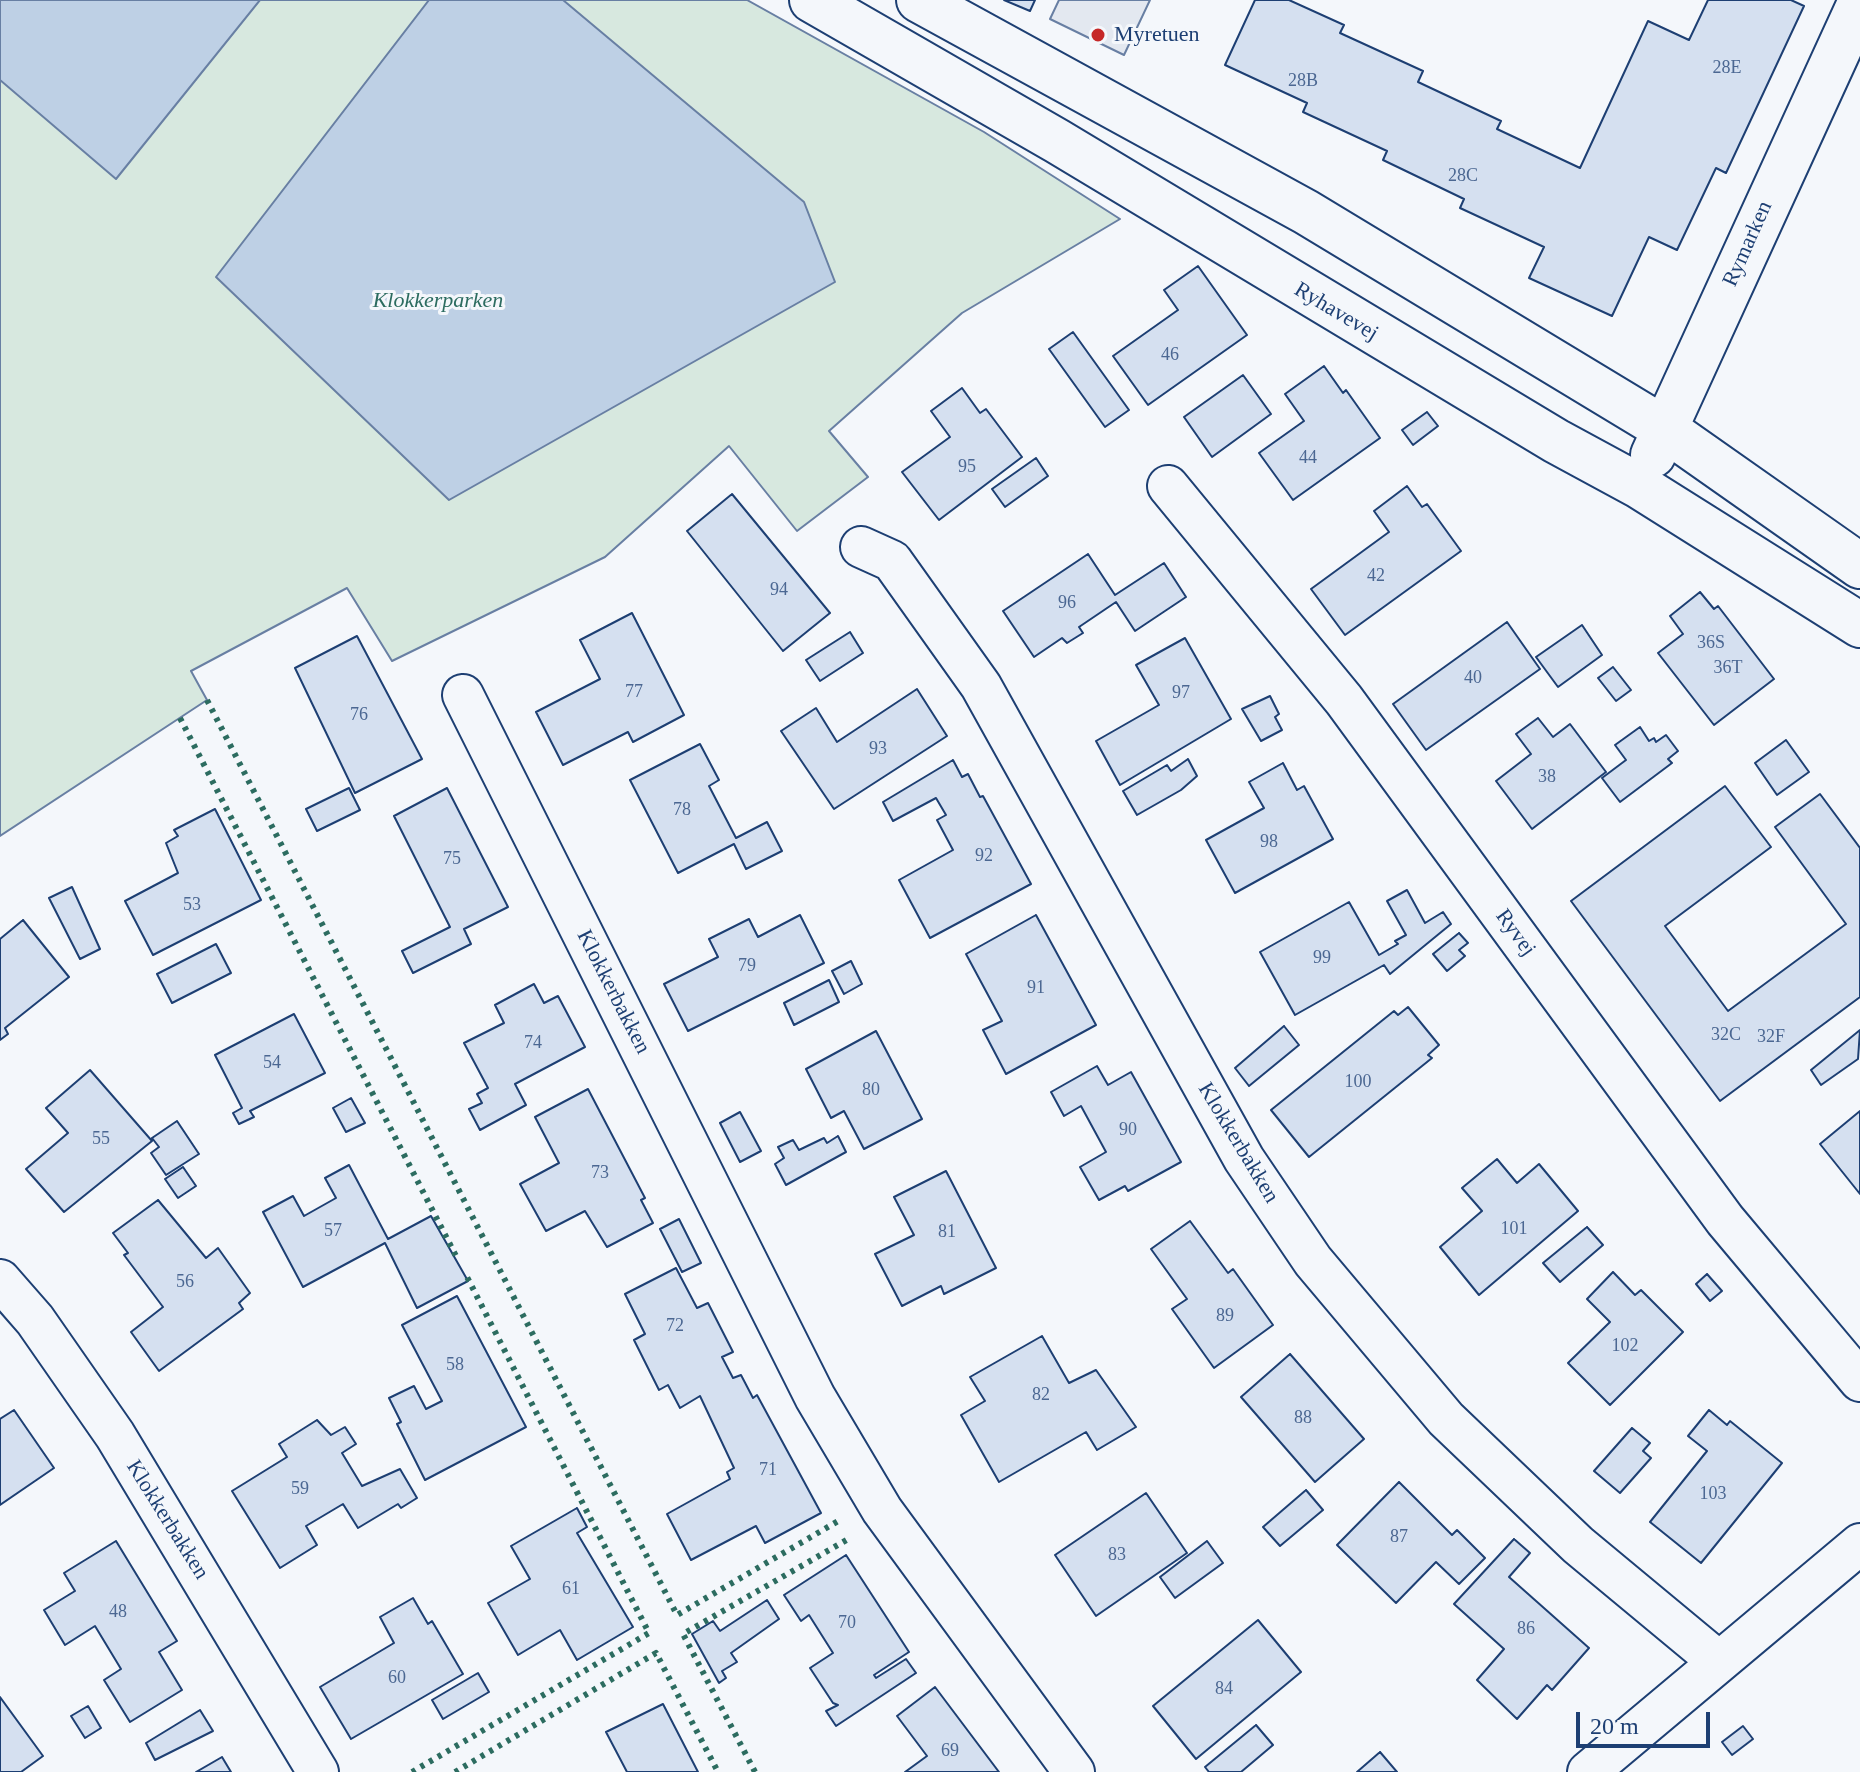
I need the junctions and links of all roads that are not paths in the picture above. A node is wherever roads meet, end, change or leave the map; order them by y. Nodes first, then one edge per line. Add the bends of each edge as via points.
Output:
1 (812, 0) edge
2 (919, 0) edge
3 (1860, 3) edge
4 (1665, 429) junction
5 (1168, 486) dead end
6 (1639, 486) junction
7 (861, 547) dead end
8 (1860, 566) edge
9 (1860, 625) edge
10 (463, 695) dead end
11 (0, 1280) edge
12 (1860, 1381) edge
13 (1860, 1544) edge
14 (1719, 1662) junction
15 (318, 1772) edge
16 (1074, 1772) edge
17 (1588, 1772) edge

1 - 6 street, Ryhavevej
2 - 4 street via 1306,212
3 - 4 street, Rymarken
4 - 6 street, Rymarken
4 - 8 street
5 - 12 street, Ryvej via 1344,700 1725,1220
6 - 9 street, Ryhavevej
7 - 14 street, Klokkerbakken via 892,561 981,686 1244,1159 1313,1261 1446,1419 1578,1545
10 - 16 street, Klokkerbakken via 815,1397 882,1510
11 - 15 street, Klokkerbakken via 35,1320 115,1435
13 - 14 street
14 - 17 street

